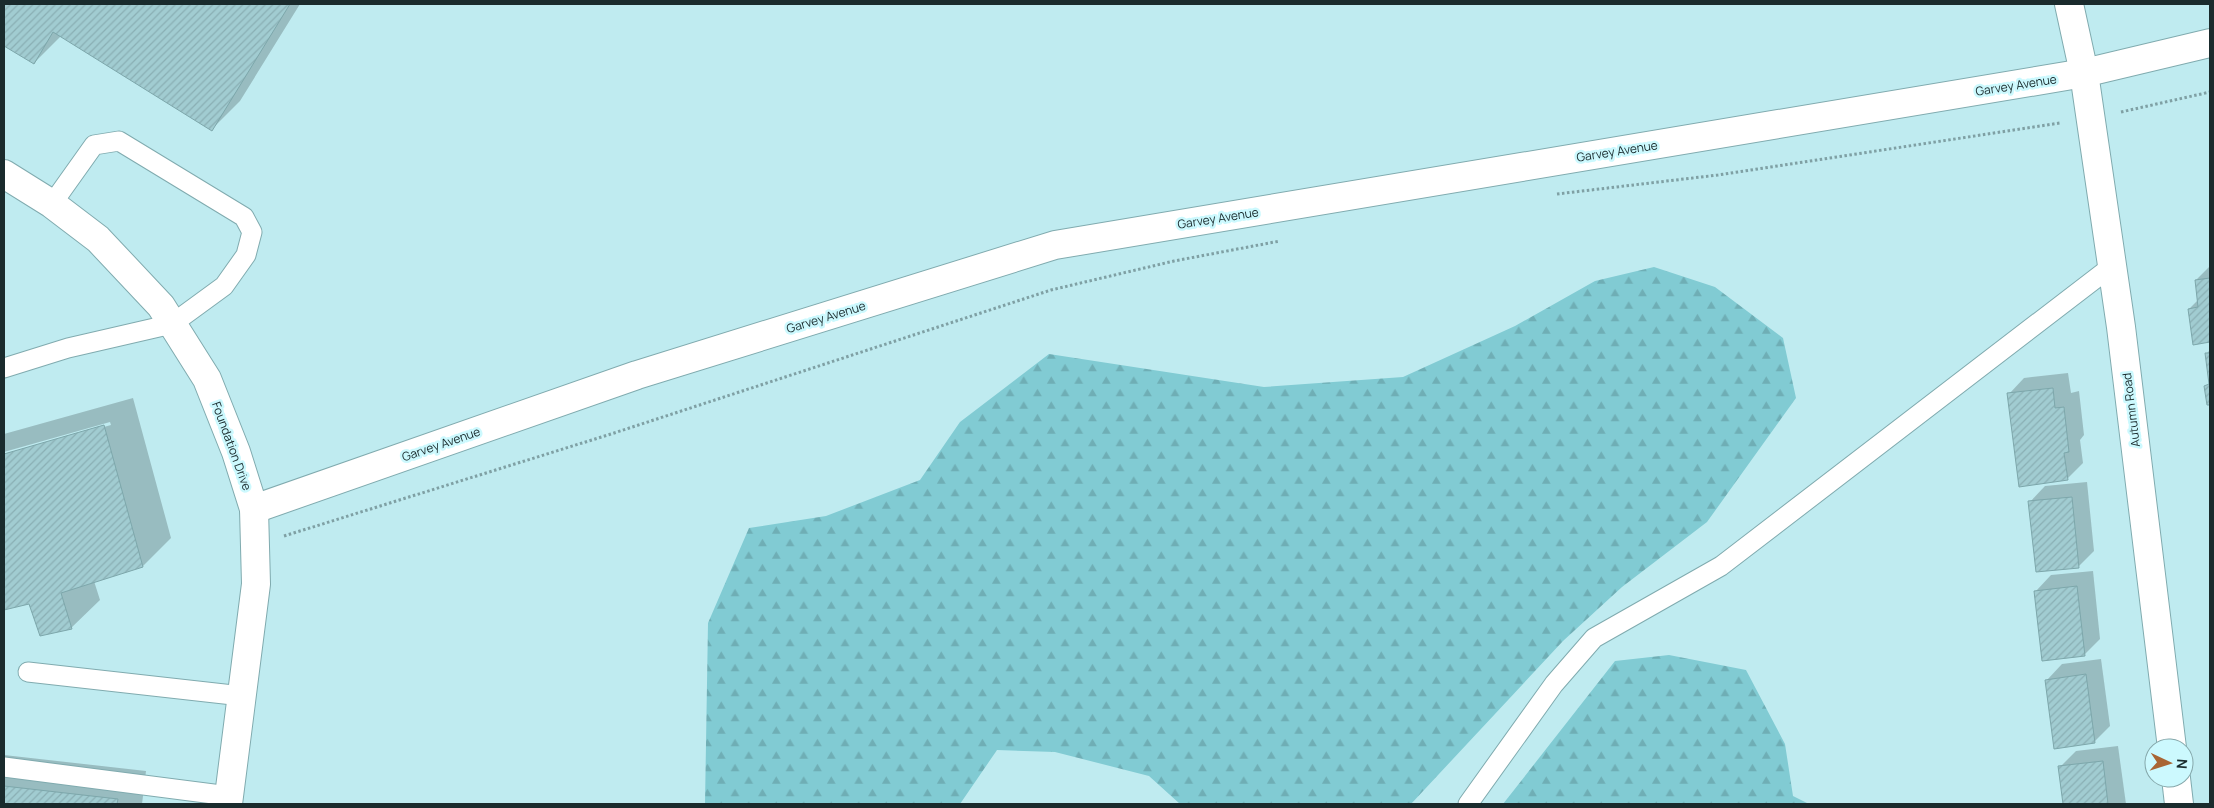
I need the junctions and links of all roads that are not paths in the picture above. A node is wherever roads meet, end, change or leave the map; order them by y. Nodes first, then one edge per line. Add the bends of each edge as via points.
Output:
1 (2068, 4) edge
2 (2210, 43) edge
3 (2084, 73) junction
4 (4, 174) edge
5 (52, 204) junction
6 (2112, 266) junction
7 (172, 324) junction
8 (4, 368) edge
9 (254, 509) junction
10 (28, 672) dead end
11 (242, 696) junction
12 (2171, 738) edge
13 (4, 767) edge
14 (2177, 788) edge
15 (228, 800) edge
16 (1468, 804) edge
17 (2179, 804) edge

1 - 3 street, Autumn Road
2 - 3 street, Garvey Avenue
3 - 6 street, Autumn Road
3 - 9 street, Garvey Avenue via 1055,245 637,375
4 - 5 street, Foundation Drive
5 - 7 street, Foundation Drive via 98,239 162,306
5 - 7 lane via 94,145 119,141 244,217 252,232 246,255 224,286
6 - 12 street, Autumn Road
6 - 16 lane via 1721,566 1594,638 1554,684
7 - 8 lane via 68,348
7 - 9 street, Foundation Drive via 207,379
9 - 11 street, Foundation Drive via 256,584
10 - 11 lane
11 - 15 street, Foundation Drive
13 - 15 lane
14 - 17 street

